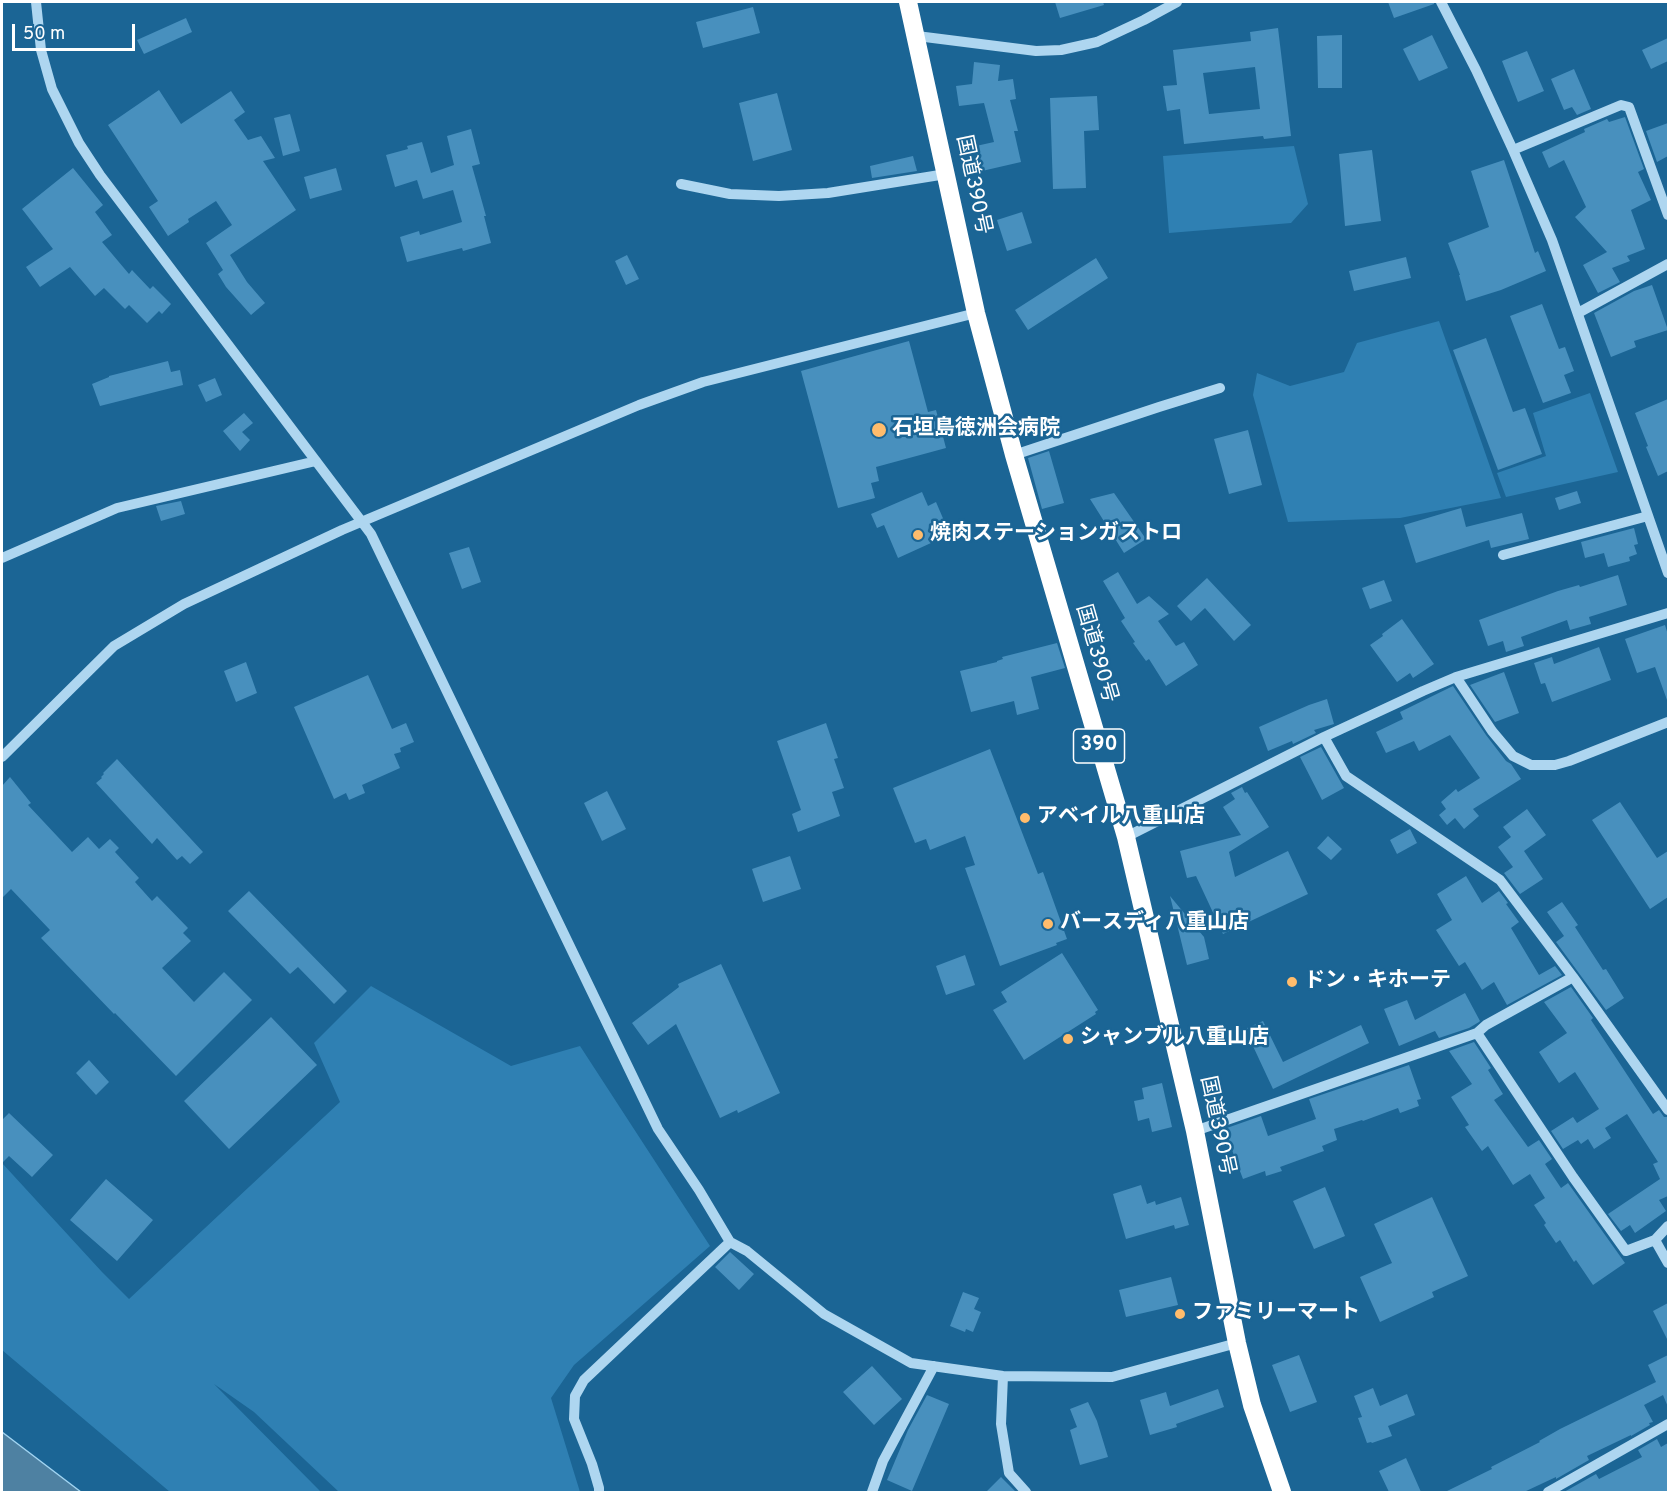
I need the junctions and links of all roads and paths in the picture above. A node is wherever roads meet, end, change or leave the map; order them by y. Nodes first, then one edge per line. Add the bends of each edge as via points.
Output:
1 (36, 2) edge
2 (909, 2) edge
3 (1177, 2) edge
4 (1441, 2) edge
5 (917, 36) junction
6 (1513, 150) junction
7 (946, 174) junction
8 (681, 184) dead end
9 (1668, 215) edge
10 (1668, 264) edge
11 (1578, 313) junction
12 (976, 314) junction
13 (1220, 388) dead end
14 (1014, 455) junction
15 (316, 461) junction
16 (1648, 516) junction
17 (362, 521) junction
18 (1503, 555) dead end
19 (2, 558) edge
20 (1668, 573) edge
21 (1668, 613) edge
22 (1456, 677) junction
23 (1668, 722) edge
24 (1324, 737) junction
25 (2, 757) edge
26 (1126, 837) junction
27 (1573, 977) junction
28 (1477, 1033) junction
29 (1668, 1110) edge
30 (1195, 1131) junction
31 (1668, 1226) edge
32 (1655, 1240) junction
33 (730, 1242) junction
34 (1668, 1263) edge
35 (1237, 1343) junction
36 (934, 1366) junction
37 (1003, 1376) junction
38 (1668, 1424) edge
39 (599, 1492) edge
40 (872, 1492) edge
41 (1026, 1492) edge
42 (1282, 1492) edge
43 (1548, 1492) edge

1 - 15 street via 41,50 52,89 80,144 99,175
2 - 5 highway, 国道390号 / 390
3 - 5 street via 1097,42 1061,50 1036,51
4 - 6 street
5 - 7 highway, 国道390号 / 390
6 - 9 street via 1622,105 1629,107
6 - 11 street
7 - 8 street via 828,193 779,196 730,194
7 - 12 highway, 国道390号 / 390
10 - 11 street
11 - 16 street
12 - 14 highway, 国道390号 / 390
12 - 17 street via 703,382
13 - 14 street
14 - 26 highway, 国道390号 / 390
15 - 17 street
15 - 19 street via 117,508
16 - 18 street
16 - 20 street
17 - 25 street via 184,604 114,646
17 - 33 street via 658,1129
21 - 22 street
22 - 23 street via 1513,756 1531,765 1569,761
22 - 24 street
24 - 26 street
24 - 27 street via 1346,776 1500,880
26 - 30 highway, 国道390号 / 390
27 - 28 street
27 - 29 street
28 - 30 street
28 - 32 street via 1626,1251
30 - 35 highway, 国道390号 / 390
31 - 32 street
32 - 34 street
33 - 36 street via 747,1251 824,1314 911,1363
33 - 39 street via 584,1380 575,1396 574,1419
35 - 37 street via 1112,1377
35 - 42 highway, 国道390号 / 390 via 1252,1405
36 - 37 street
36 - 40 street via 883,1461
37 - 41 street via 1001,1424 1010,1473
38 - 43 street

